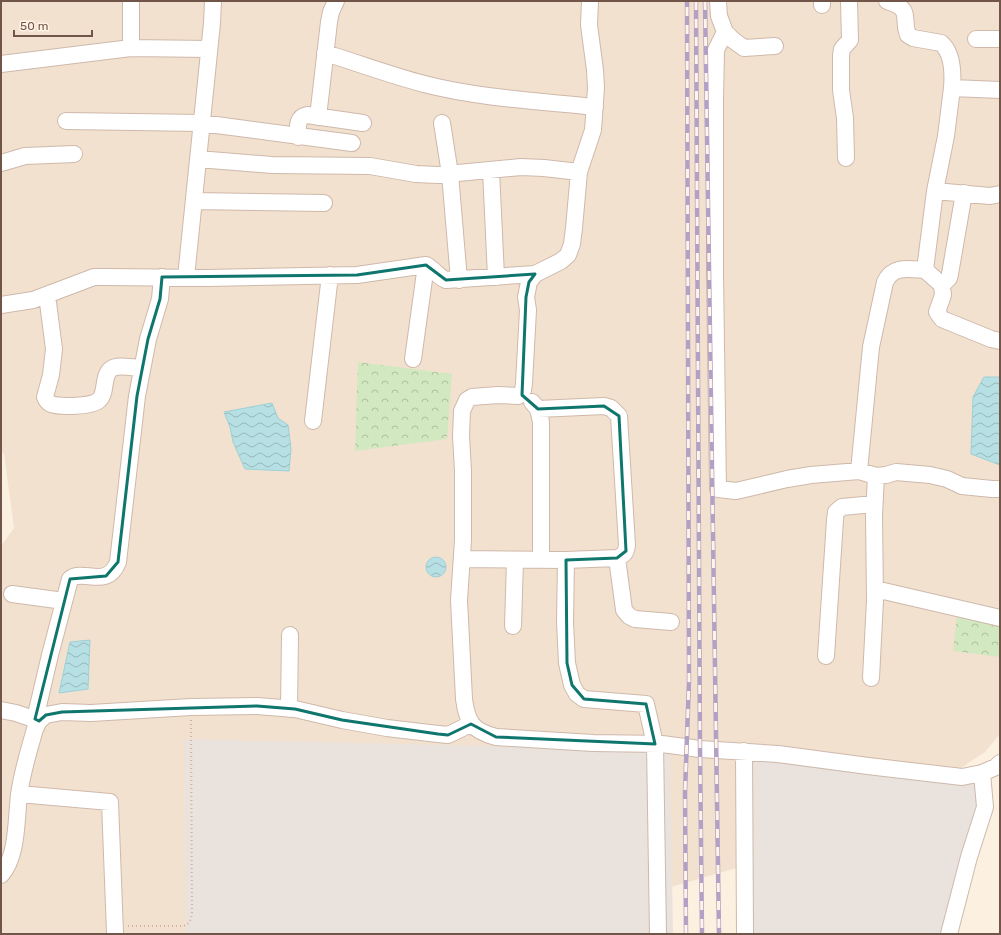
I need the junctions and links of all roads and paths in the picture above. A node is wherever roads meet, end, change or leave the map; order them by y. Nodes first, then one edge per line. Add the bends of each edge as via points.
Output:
1 (131, 1) edge
2 (213, 1) edge
3 (336, 1) edge
4 (590, 1) edge
5 (718, 1) edge
6 (849, 1) edge
7 (887, 1) edge
8 (725, 32) junction
9 (976, 39) dead end
10 (1000, 39) edge
11 (775, 46) dead end
12 (131, 48) junction
13 (209, 49) junction
14 (325, 53) junction
15 (1, 64) edge
16 (952, 88) junction
17 (1000, 90) edge
18 (595, 107) junction
19 (318, 117) junction
20 (66, 121) dead end
21 (201, 123) junction
22 (363, 123) dead end
23 (442, 123) dead end
24 (298, 137) junction
25 (352, 143) dead end
26 (74, 154) dead end
27 (846, 158) dead end
28 (198, 159) junction
29 (1, 163) edge
30 (491, 170) junction
31 (579, 172) junction
32 (450, 174) junction
33 (934, 191) junction
34 (964, 193) junction
35 (1000, 194) edge
36 (194, 201) junction
37 (324, 203) dead end
38 (426, 265) junction
39 (925, 270) junction
40 (535, 274) junction
41 (330, 275) junction
42 (162, 277) junction
43 (186, 277) junction
44 (496, 277) junction
45 (459, 280) junction
46 (942, 285) junction
47 (47, 295) junction
48 (1, 305) edge
49 (1000, 340) edge
50 (413, 359) dead end
51 (142, 368) junction
52 (520, 394) junction
53 (538, 409) junction
54 (313, 421) dead end
55 (859, 471) junction
56 (876, 476) junction
57 (1000, 489) edge
58 (874, 504) junction
59 (617, 558) junction
60 (463, 559) junction
61 (515, 560) junction
62 (541, 560) junction
63 (566, 560) junction
64 (875, 589) junction
65 (12, 594) dead end
66 (64, 600) junction
67 (1000, 618) edge
68 (671, 622) dead end
69 (513, 626) dead end
70 (290, 635) dead end
71 (826, 656) dead end
72 (871, 678) dead end
73 (191, 707) junction
74 (289, 708) junction
75 (1, 710) edge
76 (37, 720) junction
77 (471, 724) junction
78 (655, 744) junction
79 (744, 751) junction
80 (1000, 763) edge
81 (982, 773) junction
82 (19, 794) junction
83 (1, 875) edge
84 (115, 932) joint
85 (658, 934) edge
86 (745, 934) edge
87 (949, 934) edge

1 - 12 street
2 - 13 street
3 - 14 street via 331,12
4 - 18 street
5 - 8 street via 719,16
6 - 27 street via 850,40 842,49 841,56
7 - 16 street via 900,6 904,11 908,36 938,42 945,46 950,59
8 - 11 street via 744,48
8 - 55 street via 716,50 715,99 718,489 736,491 805,476
9 - 10 street
12 - 13 street
12 - 15 street
13 - 21 street
14 - 18 street via 424,84 491,97
14 - 19 street
16 - 17 street
16 - 33 street via 946,136
18 - 31 street via 593,130
19 - 22 street
19 - 24 street via 302,116 298,124
20 - 21 street
21 - 24 street
21 - 28 street
23 - 32 street
24 - 25 street
26 - 29 street via 25,156
28 - 32 street via 272,165 370,166 416,174
28 - 36 street
30 - 31 street via 532,167
30 - 32 street
30 - 44 street
31 - 40 street via 572,244 568,255
32 - 45 street
33 - 34 street
33 - 39 street
34 - 35 street via 990,196
34 - 46 street via 950,274
36 - 37 street
36 - 43 street
38 - 41 street via 357,275
38 - 45 street via 434,269 440,278
38 - 50 street
39 - 46 street
39 - 55 street via 908,269 893,272 884,282 871,347
40 - 44 street
40 - 52 street via 529,282 526,297 528,310 525,373
41 - 43 street
41 - 54 street
42 - 43 street
42 - 47 street via 94,277
42 - 51 street via 160,299
44 - 45 street
46 - 49 street via 943,294 937,312 942,319 991,339
47 - 48 street
47 - 51 street via 54,349 45,397 49,404 92,404 102,395 112,368
51 - 66 street via 116,568 106,576 72,577
52 - 53 street
52 - 60 street via 472,397 464,405 461,436
53 - 59 street via 604,406 611,408 619,416 627,545 623,556
53 - 62 street via 541,422
55 - 56 street
56 - 57 street via 896,472 930,475 962,486
56 - 58 street
58 - 64 street
58 - 71 street via 842,507 836,512
59 - 63 street
59 - 68 street via 624,610 629,616 635,619
60 - 61 street
60 - 77 street via 459,600 465,705
61 - 62 street
61 - 69 street
62 - 63 street
63 - 78 street via 565,622 567,663 572,685 577,694 584,699 646,704
64 - 67 street
64 - 72 street
65 - 66 street
66 - 76 street
70 - 74 street
73 - 74 street
73 - 76 street via 91,713 62,712 46,715
73 - 84 path via 191,920 183,926 126,926
74 - 77 street via 357,723 448,735
75 - 76 street
76 - 82 street
77 - 78 street via 485,734 496,737
78 - 79 street
78 - 85 street
79 - 81 street via 962,777
79 - 86 street
80 - 81 street
81 - 87 street via 985,807
82 - 83 street via 13,847
82 - 84 street via 110,802

